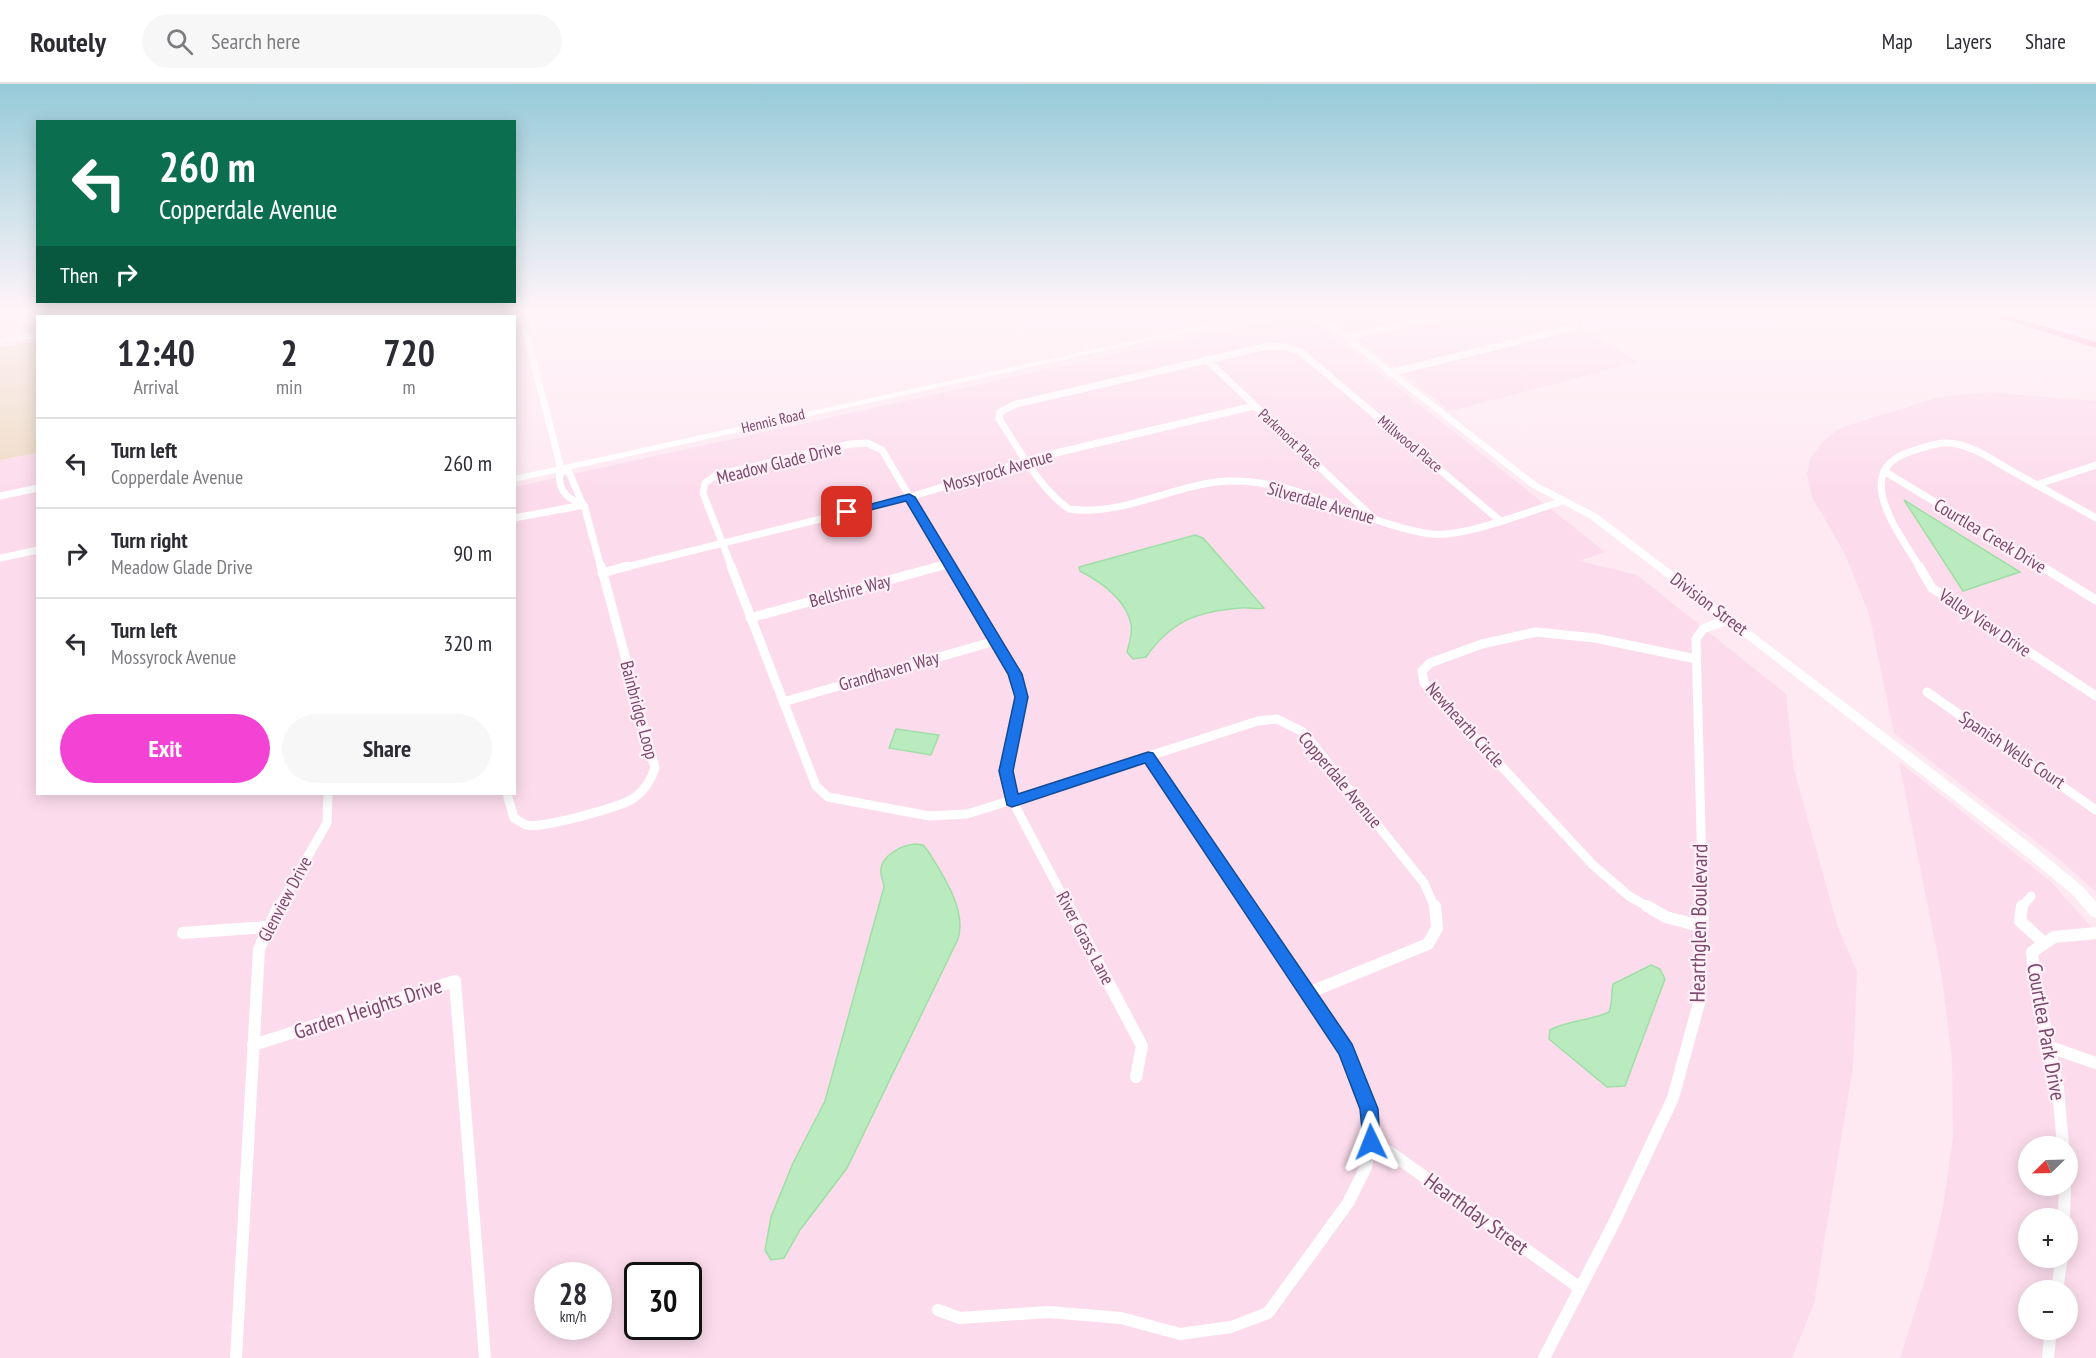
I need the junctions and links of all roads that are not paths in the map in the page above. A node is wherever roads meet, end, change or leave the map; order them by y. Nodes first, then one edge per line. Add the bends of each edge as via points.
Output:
1 (536, 370) edge
2 (1009, 370) edge
3 (1163, 370) edge
4 (1218, 370) edge
5 (1321, 370) edge
6 (1387, 370) edge
7 (1400, 370) edge
8 (1390, 373) junction
9 (1254, 406) junction
10 (1028, 460) junction
11 (2096, 465) edge
12 (561, 469) junction
13 (1884, 471) junction
14 (516, 479) edge
15 (2036, 485) junction
16 (36, 488) edge
17 (0, 496) edge
18 (909, 497) junction
19 (1563, 501) junction
20 (582, 503) junction
21 (516, 518) edge
22 (1373, 518) junction
23 (2096, 518) edge
24 (1498, 519) junction
25 (721, 543) junction
26 (36, 550) edge
27 (0, 558) edge
28 (949, 564) junction
29 (602, 573) junction
30 (2096, 600) edge
31 (750, 618) junction
32 (1729, 619) junction
33 (995, 641) junction
34 (1696, 659) junction
35 (1927, 692) dead end
36 (2096, 696) edge
37 (783, 702) junction
38 (1148, 757) junction
39 (328, 795) edge
40 (507, 795) edge
41 (1012, 801) junction
42 (2096, 810) edge
43 (2031, 896) dead end
44 (2096, 912) edge
45 (267, 927) junction
46 (1703, 927) junction
47 (183, 933) dead end
48 (2096, 933) edge
49 (2042, 941) junction
50 (1308, 993) junction
51 (253, 1046) junction
52 (2049, 1047) junction
53 (2096, 1063) edge
54 (1136, 1077) dead end
55 (2061, 1136) edge
56 (1371, 1142) junction
57 (1580, 1288) junction
58 (938, 1310) dead end
59 (2050, 1340) edge
60 (236, 1358) edge
61 (485, 1358) edge
62 (1544, 1358) edge
63 (2048, 1358) edge

1 - 12 street
2 - 12 street, Hennis Road
3 - 10 street, Millwood Place via 1007,407 1000,412 999,419
4 - 9 street, Parkmont Place
5 - 24 street, Millwood Place
6 - 8 street, Division Street
7 - 8 street
8 - 19 street, Division Street via 1534,485
9 - 10 street, Mossyrock Avenue
9 - 22 street, Parkmont Place
10 - 18 street, Mossyrock Avenue
10 - 22 street, Silverdale Avenue via 1061,504 1083,512 1188,487 1230,482 1272,486
11 - 15 street
12 - 14 street, Hennis Road
12 - 20 street, Bainbridge Loop via 569,472
12 - 20 street via 558,475 563,492
13 - 15 street via 1908,452 1936,442 1958,443
13 - 30 street, Courtlea Creek Drive
13 - 36 street, Valley View Drive via 1879,488 1886,509 1932,588
15 - 23 street
16 - 17 street
18 - 25 street, Mossyrock Avenue
18 - 25 street, Meadow Glade Drive via 882,450 867,443 717,475 705,483 703,493
18 - 28 street, Meadow Glade Drive
19 - 24 street, Silverdale Avenue
19 - 32 street, Division Street via 1593,516
20 - 21 street
20 - 29 street, Bainbridge Loop
22 - 24 street, Silverdale Avenue via 1432,534 1451,533
25 - 29 street, Mossyrock Avenue
25 - 31 street, Meadow Glade Drive
26 - 27 street
28 - 31 street, Bellshire Way
28 - 33 street, Meadow Glade Drive
29 - 40 street, Bainbridge Loop via 655,768 651,781 631,800 538,827 514,818
31 - 37 street, Meadow Glade Drive
32 - 34 street, Hearthglen Boulevard via 1703,629 1696,639
32 - 44 street, Division Street via 2026,848 2078,891
33 - 37 street, Grandhaven Way
33 - 41 street, Meadow Glade Drive via 1015,674 1021,697 1006,771
34 - 46 street, Hearthglen Boulevard
34 - 46 street, Newhearth Circle via 1535,632 1430,663 1422,671 1424,683 1593,865 1629,896 1666,917
35 - 42 street, Spanish Wells Court via 2010,751 2062,782
37 - 41 street, Meadow Glade Drive via 816,786 828,797 929,816 967,814
38 - 41 street, Copperdale Avenue
38 - 50 street
38 - 50 street, Copperdale Avenue via 1258,721 1277,719 1291,724 1303,732 1424,883 1437,912 1438,932 1428,944
39 - 45 street, Glenview Drive via 327,823
41 - 54 street, River Grass Lane via 1142,1046
43 - 49 street via 2019,907 2018,917
45 - 47 street
45 - 51 street, Glenview Drive via 259,949
46 - 57 street, Hearthglen Boulevard via 1699,1002 1673,1098
48 - 49 street, Courtlea Park Drive via 2055,935
49 - 52 street, Courtlea Park Drive via 2032,952
50 - 56 street via 1346,1050 1358,1077 1369,1109
51 - 60 street
51 - 61 street, Garden Heights Drive via 455,981
52 - 53 street
52 - 55 street, Courtlea Park Drive via 2058,1089
56 - 57 street, Hearthday Street
56 - 58 street via 1366,1167 1348,1203 1294,1280 1268,1312 1231,1327 1180,1334 1111,1317 1049,1312 960,1318
57 - 62 street, Hearthglen Boulevard
59 - 63 street

